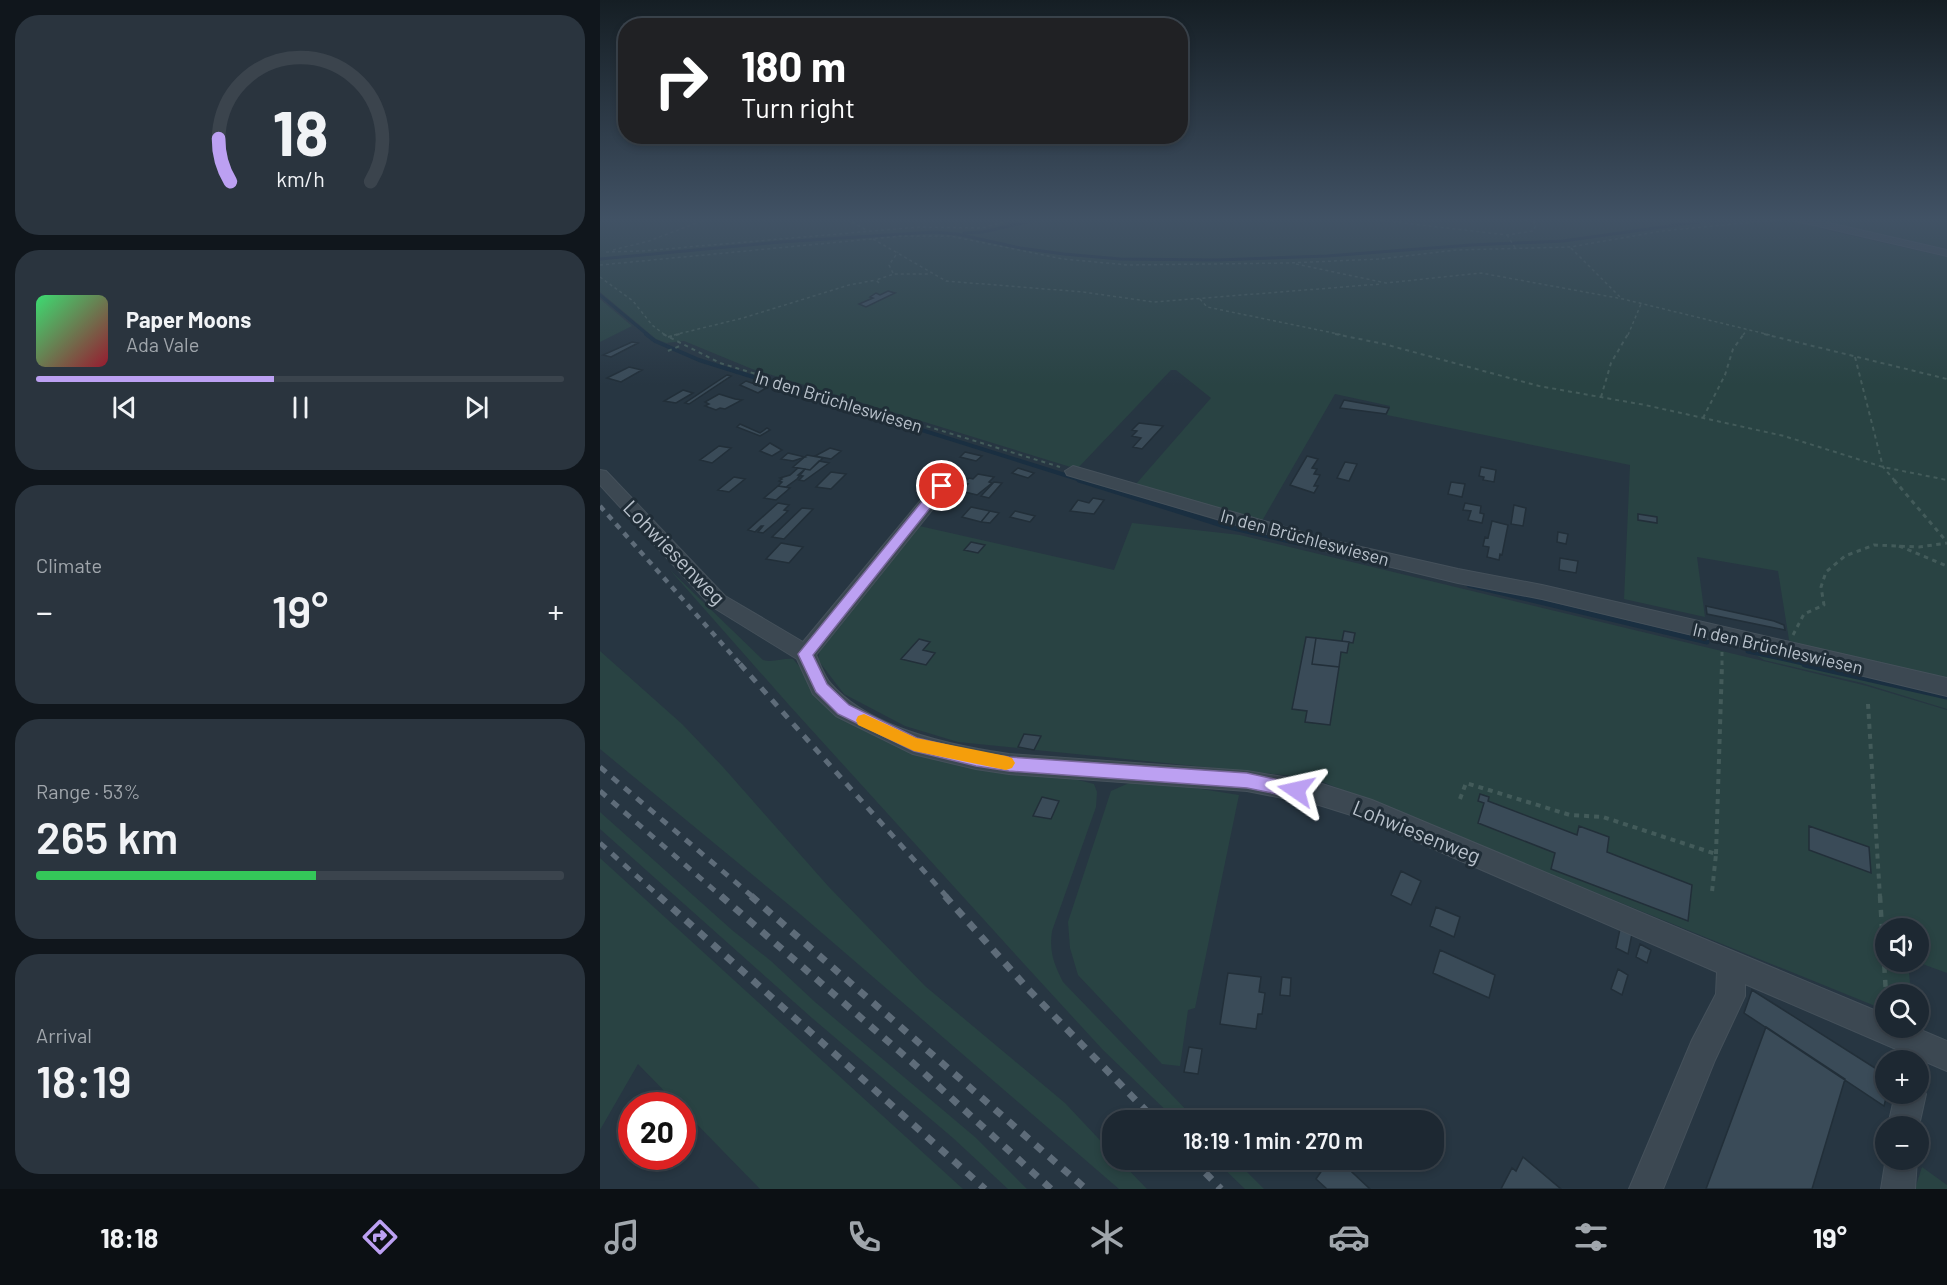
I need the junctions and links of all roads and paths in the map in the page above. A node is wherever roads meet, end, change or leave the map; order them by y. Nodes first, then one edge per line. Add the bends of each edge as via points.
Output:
1 (890, 274) edge
2 (934, 274) edge
3 (1344, 274) edge
4 (1467, 274) edge
5 (1489, 274) edge
6 (1598, 274) edge
7 (600, 277) edge
8 (876, 279) junction
9 (1386, 283) junction
10 (879, 284) dead end
11 (1200, 299) junction
12 (1623, 299) junction
13 (1641, 304) junction
14 (1747, 330) junction
15 (668, 337) junction
16 (680, 346) junction
17 (670, 351) dead end
18 (1855, 357) junction
19 (1947, 379) edge
20 (1601, 397) junction
21 (1703, 418) junction
22 (1883, 467) junction
23 (1073, 471) joint
24 (600, 475) edge
25 (1947, 480) edge
26 (942, 486) dead end
27 (1947, 542) edge
28 (1897, 546) junction
29 (1947, 566) edge
30 (1721, 635) junction
31 (1786, 650) junction
32 (805, 654) junction
33 (1947, 687) edge
34 (1868, 704) dead end
35 (1460, 799) dead end
36 (1716, 854) junction
37 (1712, 892) dead end
38 (1731, 963) junction
39 (1885, 984) edge
40 (1919, 1050) edge
41 (1900, 1170) edge
42 (1646, 1189) edge
43 (1898, 1189) edge

1 - 8 path
2 - 11 path via 946,281 1154,302
3 - 9 path
4 - 9 path
5 - 12 path
6 - 12 path
7 - 15 path, In den Brüchleswiesen via 633,301 652,325
8 - 10 path
8 - 15 path
9 - 11 path
11 - 20 path via 1207,307 1384,344 1539,386
12 - 13 path
13 - 14 path
13 - 20 path via 1611,363
14 - 18 path
14 - 21 path via 1733,349 1725,375
15 - 16 path, In den Brüchleswiesen
16 - 17 path
16 - 23 path, In den Brüchleswiesen via 746,373
18 - 19 path
18 - 22 path
20 - 21 path
21 - 22 path via 1784,435
22 - 25 path
22 - 27 path
23 - 30 street, In den Brüchleswiesen via 1329,546
24 - 32 street, Lohwiesenweg via 718,601
26 - 32 street
27 - 28 path
28 - 29 path
28 - 31 path via 1874,545 1845,556 1826,572 1821,587 1824,605 1804,614
30 - 31 street, In den Brüchleswiesen
30 - 36 path
31 - 33 street, In den Brüchleswiesen
32 - 38 street, Lohwiesenweg via 821,688 844,710 914,744 1009,764 1247,781 1319,795 1372,811
34 - 39 path
35 - 36 path via 1466,783 1570,815 1603,816
36 - 37 path
38 - 40 street, Lohwiesenweg
38 - 42 street via 1730,996
41 - 43 street

